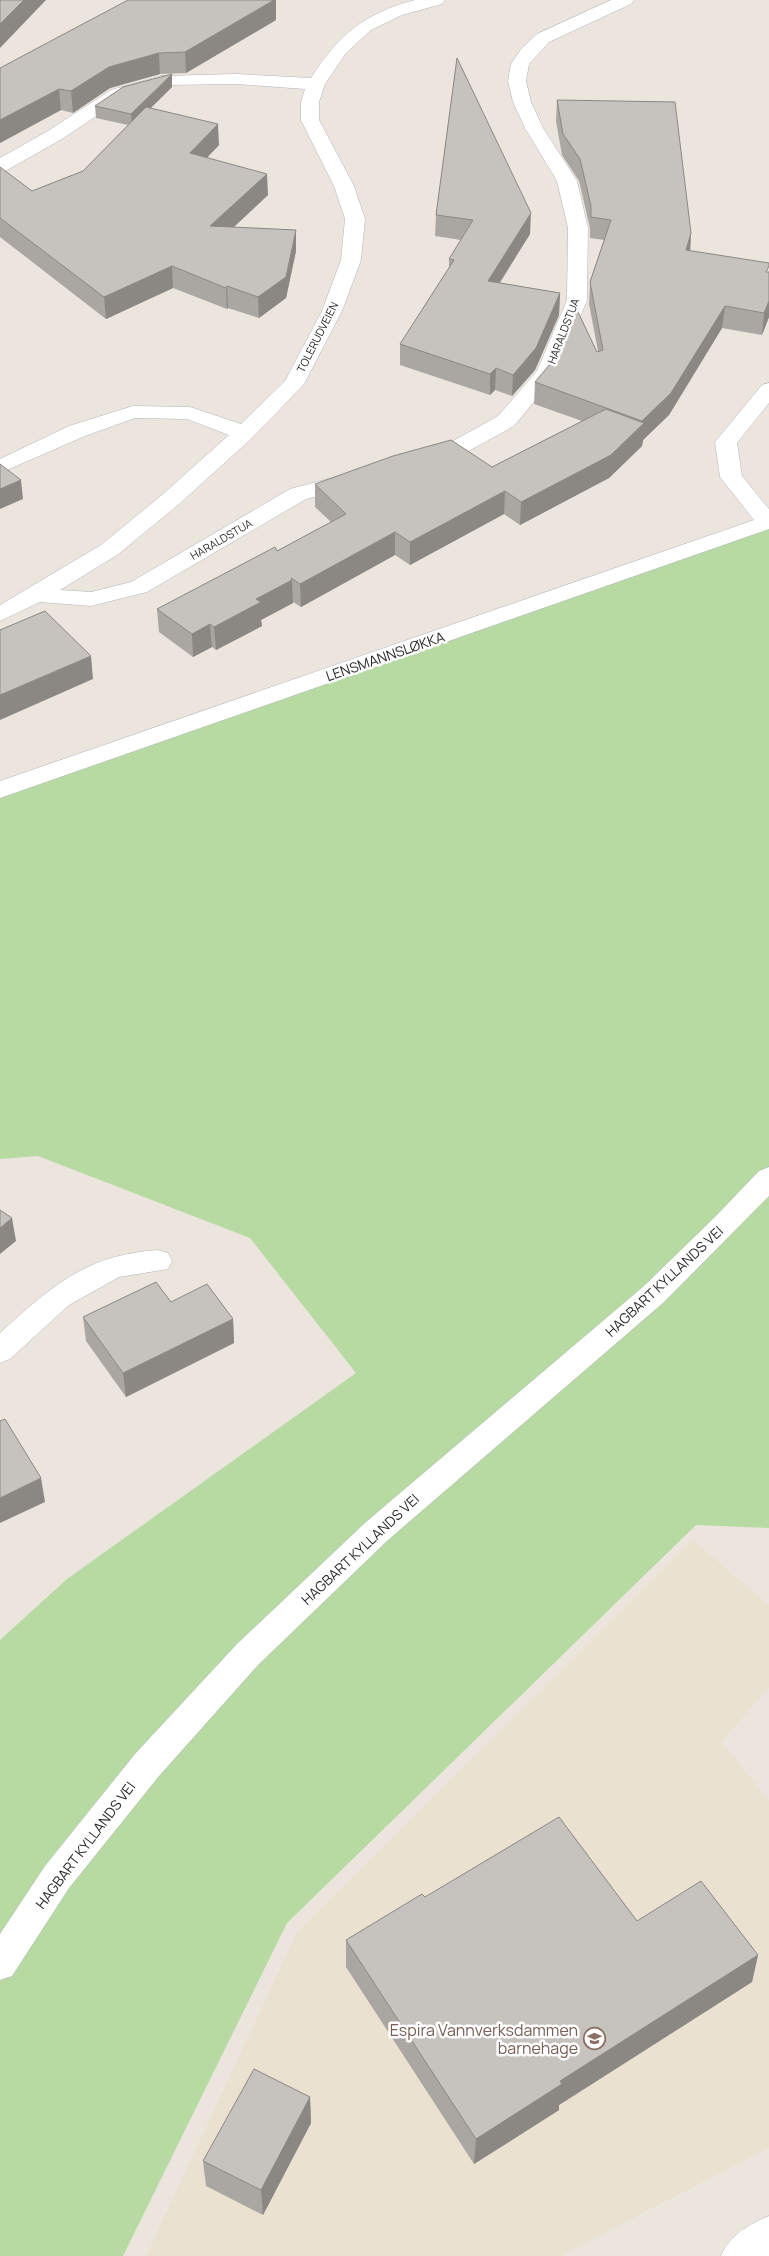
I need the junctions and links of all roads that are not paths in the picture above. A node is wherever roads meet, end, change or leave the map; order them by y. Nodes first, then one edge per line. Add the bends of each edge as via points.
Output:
1 (371, 0) edge
2 (436, 0) edge
3 (625, 0) edge
4 (381, 16) junction
5 (316, 84) junction
6 (0, 166) edge
7 (769, 389) edge
8 (244, 433) junction
9 (409, 466) edge
10 (0, 467) edge
11 (372, 475) edge
12 (769, 522) edge
13 (36, 595) junction
14 (0, 614) edge
15 (0, 790) edge
16 (769, 1178) edge
17 (158, 1261) dead end
18 (0, 1351) edge
19 (0, 1964) edge
20 (769, 2235) edge
21 (740, 2256) edge

1 - 4 street
2 - 4 street
3 - 9 street, HARALDSTUA via 544,38 520,64 517,81 522,102 567,181 578,228 576,300 547,373 506,421 437,459
4 - 5 street, TOLERUDVEIEN via 361,27 345,43
5 - 6 street via 236,79 167,80 117,94
5 - 8 street, TOLERUDVEIEN via 310,102 310,120 344,186 355,219 351,260 332,311 294,384
7 - 12 street via 726,442 731,477
8 - 10 street via 190,413 133,412 77,430
8 - 13 street, TOLERUDVEIEN via 170,500 108,550
11 - 13 street, HARALDSTUA via 298,494 139,587 91,599
12 - 15 street, LENSMANNSLØKKA
13 - 14 street, TOLERUDVEIEN
16 - 19 street, HAGBART KYLLANDS VEI via 654,1294 376,1531 248,1654 147,1765 63,1869
17 - 18 street via 130,1263 94,1277 59,1297
20 - 21 street

